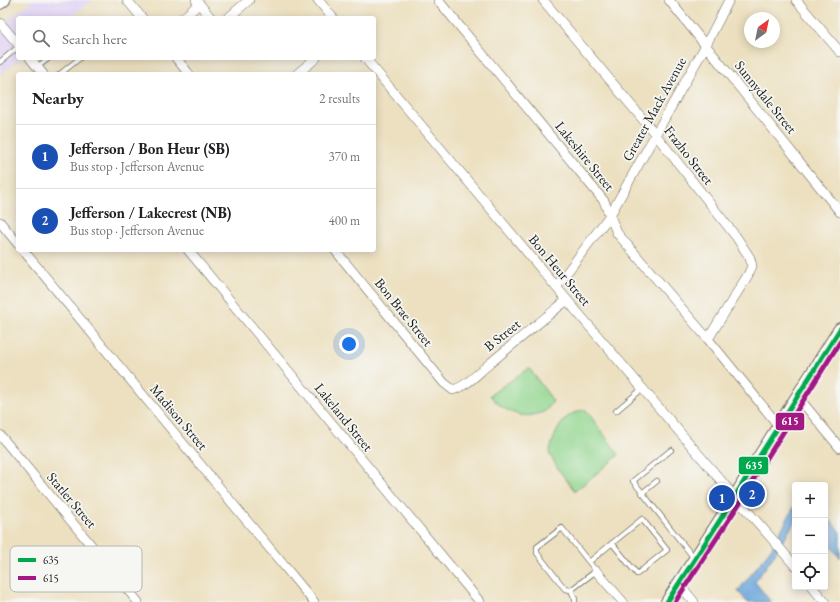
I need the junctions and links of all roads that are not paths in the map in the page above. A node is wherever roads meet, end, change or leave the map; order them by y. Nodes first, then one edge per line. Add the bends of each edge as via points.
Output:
1 (4, 0) edge
2 (127, 0) edge
3 (249, 0) edge
4 (318, 0) edge
5 (438, 0) edge
6 (543, 0) edge
7 (669, 0) edge
8 (729, 0) edge
9 (796, 0) edge
10 (198, 2) edge
11 (0, 4) edge
12 (140, 16) edge
13 (185, 16) edge
14 (209, 16) edge
15 (230, 16) edge
16 (331, 16) edge
17 (0, 23) edge
18 (16, 42) edge
19 (706, 45) junction
20 (16, 49) edge
21 (839, 49) edge
22 (32, 60) edge
23 (48, 60) edge
24 (78, 60) edge
25 (178, 60) edge
26 (314, 60) edge
27 (367, 60) edge
28 (0, 62) edge
29 (40, 70) edge
30 (62, 72) edge
31 (187, 72) edge
32 (299, 72) edge
33 (656, 135) junction
34 (840, 212) edge
35 (610, 215) junction
36 (0, 222) edge
37 (16, 242) edge
38 (25, 252) edge
39 (190, 252) edge
40 (337, 252) edge
41 (556, 287) junction
42 (567, 300) junction
43 (840, 329) edge
44 (708, 339) junction
45 (642, 388) junction
46 (453, 390) joint
47 (798, 397) junction
48 (616, 411) dead end
49 (779, 426) junction
50 (0, 435) edge
51 (840, 448) edge
52 (671, 450) dead end
53 (657, 481) dead end
54 (642, 493) junction
55 (735, 498) junction
56 (612, 543) junction
57 (92, 546) edge
58 (696, 559) junction
59 (589, 562) junction
60 (792, 562) edge
61 (596, 571) junction
62 (679, 584) junction
63 (571, 590) junction
64 (815, 590) edge
65 (130, 592) edge
66 (138, 602) edge
67 (314, 602) edge
68 (480, 602) edge
69 (575, 602) edge
70 (623, 602) edge
71 (667, 602) edge
72 (694, 602) edge
73 (825, 602) edge

1 - 11 main road
2 - 12 street
3 - 15 street
4 - 16 street
5 - 35 street, Lakeshire Street via 604,201
6 - 33 street, Frazho Street
7 - 19 street, Sunnydale Street
8 - 19 street, Greater Mack Avenue
9 - 21 street
10 - 13 street
10 - 14 street
17 - 18 street
19 - 33 street, Greater Mack Avenue
19 - 34 street, Sunnydale Street
20 - 28 lane
22 - 29 street
23 - 29 lane
24 - 30 lane
25 - 31 street
26 - 32 street
27 - 41 street, Bon Heur Street
33 - 35 street, Greater Mack Avenue
33 - 44 street, Frazho Street via 750,258 752,266 748,275
35 - 41 street, Greater Mack Avenue
35 - 44 street, Lakeshire Street via 617,232
36 - 37 street
38 - 67 street, Madison Street
39 - 68 street, Lakeland Street
40 - 46 street, Bon Brae Street via 444,383
41 - 42 street, Bon Heur Street
42 - 45 street, Bon Heur Street
42 - 46 street, B Street via 466,384
43 - 47 main road
44 - 49 street, Lakeshire Street
45 - 48 lane
45 - 55 street, Bon Heur Street
47 - 49 main road
47 - 51 street
49 - 55 main road
50 - 57 street, Statler Street
52 - 54 lane via 633,481
53 - 54 lane
54 - 58 lane
55 - 58 main road
55 - 60 street, Bon Heur Street
56 - 56 lane via 642,520 667,550 637,574
56 - 59 lane
58 - 62 main road
59 - 61 lane
59 - 63 lane via 562,528 537,548 537,554 565,589
61 - 63 lane
61 - 70 street
62 - 71 main road
62 - 72 street
63 - 69 lane
64 - 73 street
65 - 66 street, Statler Street

